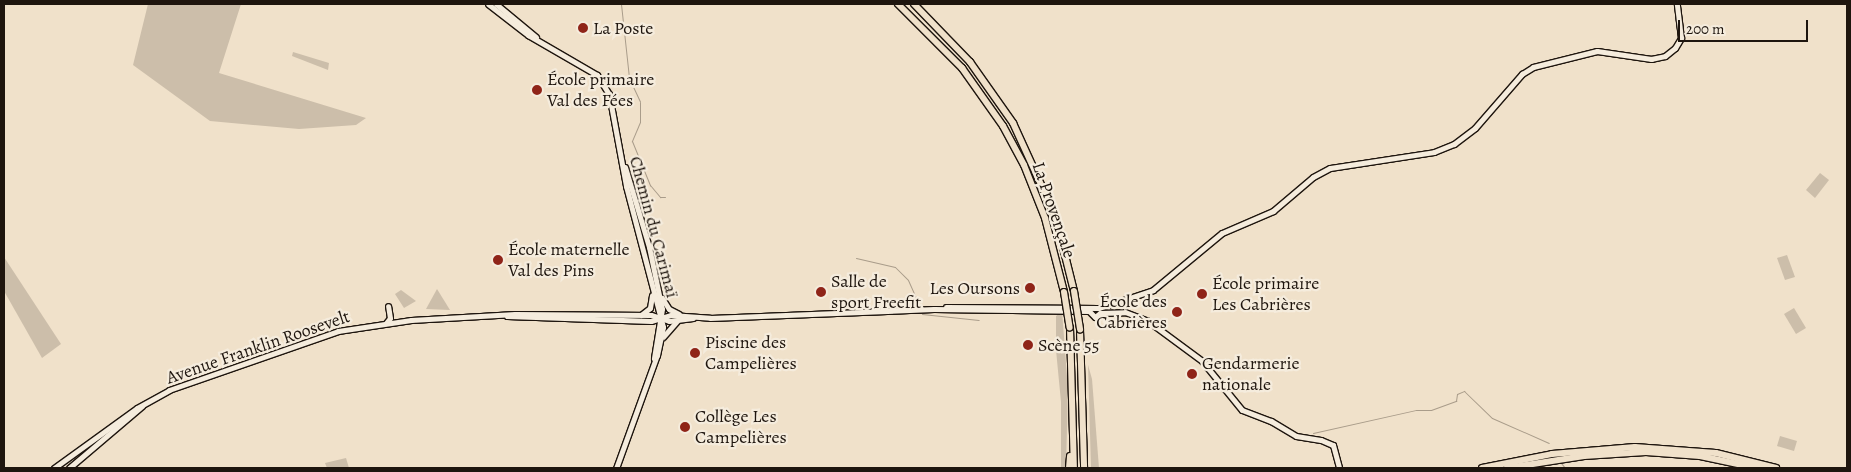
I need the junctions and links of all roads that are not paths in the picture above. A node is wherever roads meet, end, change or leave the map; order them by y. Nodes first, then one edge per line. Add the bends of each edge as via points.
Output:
1 (488, 4) edge
2 (496, 4) edge
3 (898, 4) edge
4 (914, 4) edge
5 (1677, 4) edge
6 (538, 39) junction
7 (619, 150) junction
8 (652, 288) junction
9 (659, 292) junction
10 (388, 306) dead end
11 (1090, 309) junction
12 (1099, 310) junction
13 (642, 318) junction
14 (661, 318) junction
15 (680, 318) junction
16 (386, 323) junction
17 (659, 332) junction
18 (661, 342) junction
19 (654, 358) junction
20 (142, 406) junction
21 (1074, 432) junction
22 (58, 467) edge
23 (69, 468) edge
24 (616, 468) edge
25 (1070, 468) edge
26 (1074, 468) edge
27 (1084, 468) edge
28 (1339, 468) edge
29 (1482, 468) edge
30 (1507, 468) edge
31 (1757, 468) edge
32 (1776, 468) edge

1 - 6 main road, Chemin du Carimaï
2 - 6 main road, Chemin du Carimaï
3 - 21 highway, La Provençale, bridge via 962,68 1003,126 1045,218 1070,328
4 - 27 highway, La Provençale, bridge via 970,62 1013,123 1055,215 1080,330
5 - 12 main road via 1681,38 1676,48 1665,56 1651,59 1597,51 1533,67 1475,128 1454,144 1437,151 1342,164 1321,172 1273,211 1222,233 1153,290
6 - 7 main road, Chemin du Carimaï via 603,82 609,94
7 - 8 main road, Chemin du Carimaï
7 - 9 main road, Chemin du Carimaï via 631,181
8 - 13 main road via 650,308
8 - 14 main road, Chemin du Carimaï
9 - 14 main road, Chemin du Carimaï
9 - 15 main road via 668,309
10 - 16 main road via 390,318
11 - 12 main road
11 - 12 main road via 1093,317
11 - 15 main road, Avenue Franklin Roosevelt via 934,309
12 - 28 main road via 1125,312 1148,321 1202,361 1242,410 1271,421 1296,436 1333,445
13 - 14 main road, Avenue Franklin Roosevelt
13 - 16 main road, Avenue Franklin Roosevelt via 447,317
13 - 17 main road
14 - 15 main road, Avenue Franklin Roosevelt
14 - 17 main road
14 - 18 main road
15 - 18 main road via 668,327
16 - 20 main road, Avenue Franklin Roosevelt via 318,338 174,388
17 - 19 main road
18 - 19 main road
19 - 24 main road
20 - 22 main road, Avenue Franklin Roosevelt
20 - 23 main road, Avenue Franklin Roosevelt
21 - 25 highway
21 - 26 highway, La Provençale
29 - 32 highway via 1575,451 1641,447 1716,453
30 - 31 highway via 1584,456 1646,452 1700,456

